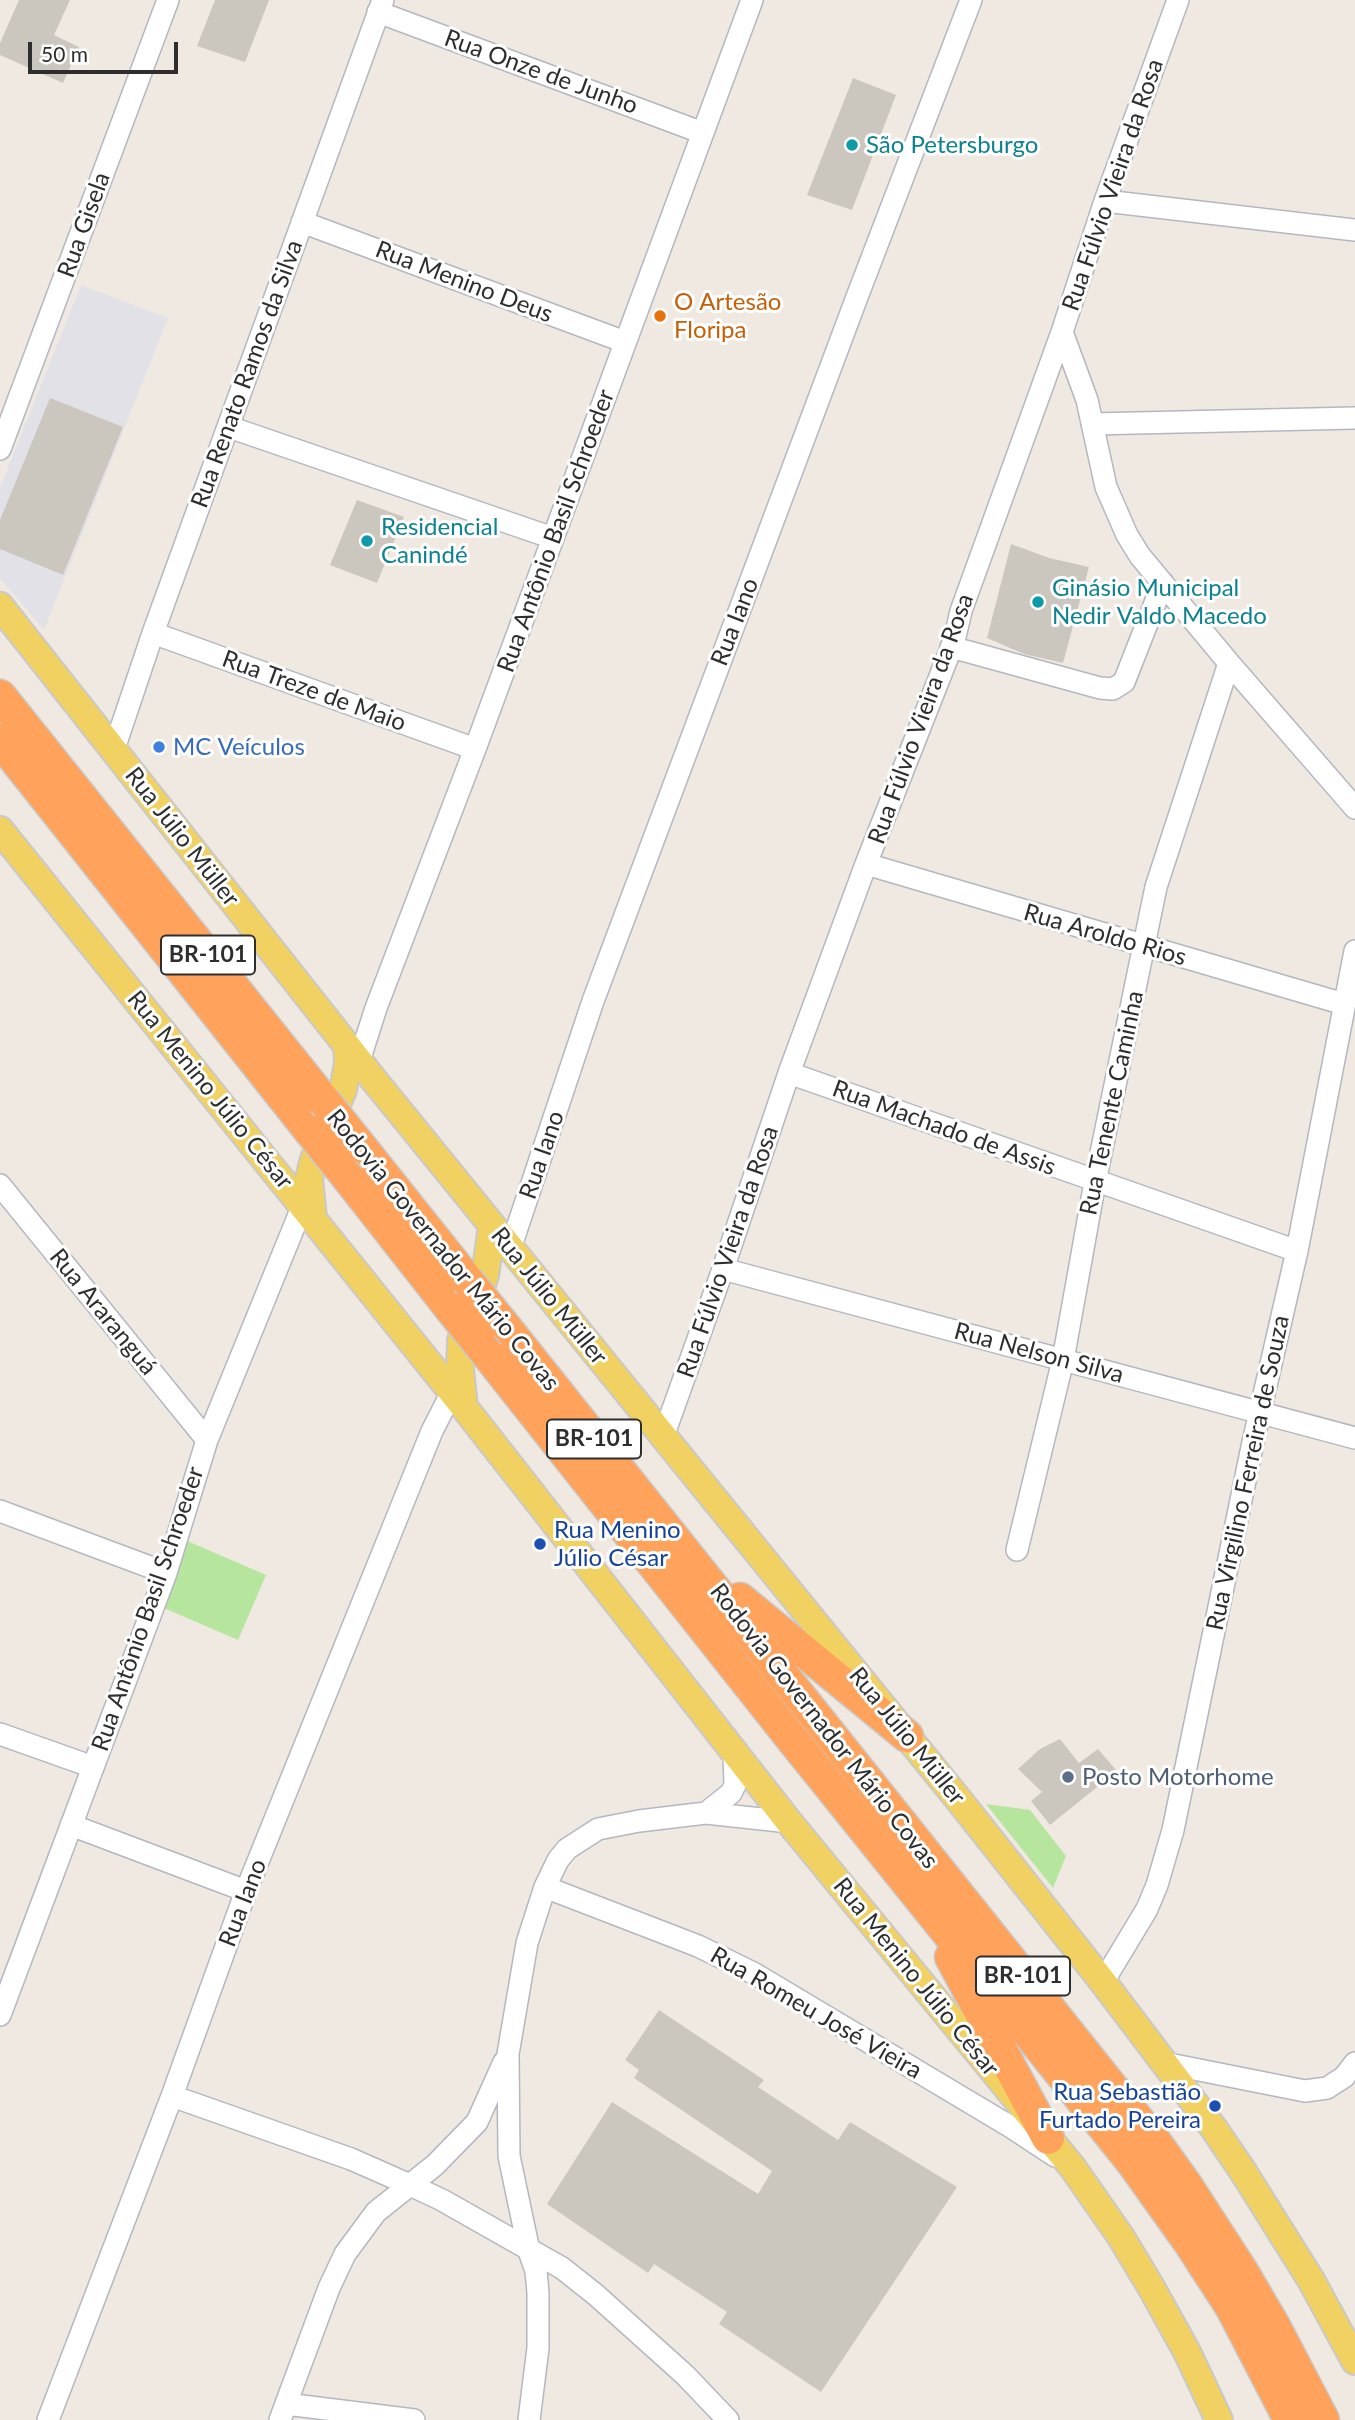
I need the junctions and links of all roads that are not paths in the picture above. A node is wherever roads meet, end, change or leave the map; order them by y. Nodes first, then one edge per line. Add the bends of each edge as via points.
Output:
1 (168, 0) edge
2 (752, 0) edge
3 (971, 0) edge
4 (1178, 0) edge
5 (381, 6) edge
6 (703, 133) junction
7 (1105, 201) junction
8 (302, 222) junction
9 (1355, 230) edge
10 (1062, 332) junction
11 (625, 342) junction
12 (1355, 418) edge
13 (1092, 424) junction
14 (229, 427) junction
15 (0, 449) edge
16 (553, 538) junction
17 (1163, 583) junction
18 (0, 606) edge
19 (153, 633) junction
20 (951, 647) junction
21 (1229, 663) junction
22 (0, 696) edge
23 (2, 744) edge
24 (114, 749) junction
25 (475, 749) junction
26 (1355, 807) edge
27 (0, 830) edge
28 (866, 864) junction
29 (1144, 948) junction
30 (1355, 951) edge
31 (1344, 1004) junction
32 (360, 1062) junction
33 (789, 1073) junction
34 (334, 1095) junction
35 (313, 1146) junction
36 (276, 1172) junction
37 (1095, 1182) junction
38 (0, 1185) edge
39 (308, 1212) junction
40 (492, 1226) junction
41 (1297, 1251) junction
42 (516, 1256) junction
43 (723, 1269) junction
44 (476, 1278) junction
45 (461, 1339) junction
46 (422, 1354) junction
47 (1063, 1360) junction
48 (458, 1399) junction
49 (1260, 1412) junction
50 (663, 1437) junction
51 (1355, 1438) edge
52 (207, 1440) junction
53 (0, 1511) edge
54 (1017, 1549) dead end
55 (689, 1555) junction
56 (166, 1573) junction
57 (0, 1734) edge
58 (907, 1736) junction
59 (734, 1753) junction
60 (93, 1767) junction
61 (706, 1813) junction
62 (789, 1822) junction
63 (71, 1825) junction
64 (545, 1887) junction
65 (914, 1888) junction
66 (246, 1891) junction
67 (9, 1962) edge
68 (1103, 1982) junction
69 (0, 2014) edge
70 (508, 2054) junction
71 (1164, 2063) junction
72 (1355, 2063) edge
73 (172, 2096) junction
74 (1048, 2138) junction
75 (1073, 2168) junction
76 (410, 2185) junction
77 (529, 2251) junction
78 (1355, 2361) edge
79 (283, 2412) edge
80 (48, 2420) edge
81 (414, 2420) edge
82 (529, 2420) edge
83 (729, 2420) edge
84 (1219, 2420) edge
85 (1290, 2420) edge
86 (1323, 2420) edge

1 - 15 street, Rua Gisela
2 - 6 street, Rua Antônio Basil Schroeder
3 - 42 street, Rua Iano via 593,1001
4 - 7 street, Rua Fúlvio Vieira da Rosa
5 - 6 street, Rua Onze de Junho
5 - 8 street, Rua Renato Ramos da Silva
6 - 11 street, Rua Antônio Basil Schroeder
7 - 9 street
7 - 10 street, Rua Fúlvio Vieira da Rosa
8 - 11 street, Rua Menino Deus
8 - 14 street, Rua Renato Ramos da Silva
10 - 13 street
10 - 20 street, Rua Fúlvio Vieira da Rosa
11 - 16 street, Rua Antônio Basil Schroeder
12 - 13 street
13 - 17 street via 1115,513 1140,556
14 - 16 street
14 - 19 street, Rua Renato Ramos da Silva
16 - 25 street, Rua Antônio Basil Schroeder
17 - 20 street via 1124,681 1114,689
17 - 21 street
18 - 24 main road, Rua Júlio Müller
19 - 24 street, Rua Renato Ramos da Silva
19 - 25 street, Rua Treze de Maio
20 - 28 street, Rua Fúlvio Vieira da Rosa
21 - 26 street
21 - 29 street, Rua Tenente Caminha via 1163,861
22 - 34 highway, Rodovia Governador Mário Covas / BR-101
23 - 35 highway, Rodovia Governador Mário Covas / BR-101
24 - 32 main road, Rua Júlio Müller
25 - 32 street, Rua Antônio Basil Schroeder via 376,1008
27 - 36 main road, Rua Menino Júlio César
28 - 29 street, Rua Aroldo Rios
28 - 33 street, Rua Fúlvio Vieira da Rosa
29 - 31 street, Rua Aroldo Rios
29 - 37 street, Rua Tenente Caminha
30 - 31 street, Rua Virgilino Ferreira de Souza
31 - 41 street, Rua Virgilino Ferreira de Souza
32 - 34 main road, Rua Antônio Basil Schroeder via 348,1063
32 - 34 main road via 363,1081
32 - 40 main road, Rua Júlio Müller
33 - 37 street, Rua Machado de Assis
33 - 43 street, Rua Fúlvio Vieira da Rosa
34 - 35 main road, Rua Antônio Basil Schroeder
34 - 44 highway, Rodovia Governador Mário Covas / BR-101, bridge via 360,1146
35 - 36 main road via 303,1169
35 - 39 main road, Rua Antônio Basil Schroeder
35 - 65 highway, Rodovia Governador Mário Covas / BR-101, bridge via 349,1180
36 - 39 main road, Rua Menino Júlio César
37 - 41 street, Rua Machado de Assis
37 - 47 street, Rua Tenente Caminha
38 - 52 street, Rua Araranguá
39 - 46 main road, Rua Menino Júlio César
39 - 52 street, Rua Antônio Basil Schroeder
40 - 42 main road, Rua Júlio Müller
40 - 44 main road
41 - 49 street, Rua Virgilino Ferreira de Souza
42 - 44 main road
42 - 50 main road, Rua Júlio Müller
43 - 47 street, Rua Nelson Silva
43 - 50 street, Rua Fúlvio Vieira da Rosa
44 - 45 main road
44 - 55 highway, Rodovia Governador Mário Covas / BR-101, bridge via 501,1322
45 - 46 main road via 443,1351
45 - 48 main road
46 - 48 main road, Rua Menino Júlio César
47 - 49 street, Rua Nelson Silva
47 - 54 street, Rua Tenente Caminha
48 - 59 main road, Rua Menino Júlio César
48 - 66 street, Rua Iano via 432,1431
49 - 51 street, Rua Nelson Silva
49 - 68 street, Rua Virgilino Ferreira de Souza via 1166,1857 1147,1909
50 - 58 main road, Rua Júlio Müller
52 - 56 street, Rua Antônio Basil Schroeder
53 - 56 street
55 - 58 highway
55 - 86 highway, Rodovia Governador Mário Covas / BR-101 via 1153,2139 1243,2273
56 - 60 street, Rua Antônio Basil Schroeder
57 - 60 street
58 - 68 main road, Rua Júlio Müller
59 - 61 street via 731,1793
59 - 62 main road, Rua Menino Júlio César
60 - 63 street, Rua Antônio Basil Schroeder
61 - 62 street
61 - 64 street via 598,1829 567,1849
62 - 74 main road, Rua Menino Júlio César
63 - 66 street
63 - 67 street, Rua Antônio Basil Schroeder
64 - 70 street via 527,1943
64 - 75 street, Rua Romeu José Vieira via 698,1946 755,1974
65 - 74 highway
65 - 85 highway, Rodovia Governador Mário Covas / BR-101 via 1169,2213 1232,2308
66 - 73 street, Rua Iano
67 - 69 street, Rua Antônio Basil Schroeder
68 - 71 main road
70 - 76 street via 477,2122
70 - 77 street via 509,2156
71 - 72 street via 1305,2091 1327,2088
71 - 78 main road via 1244,2173
73 - 76 street via 351,2159
73 - 80 street, Rua Iano
74 - 75 main road, Rua Menino Júlio César
75 - 84 main road, Rua Menino Júlio César via 1151,2287
76 - 77 street
76 - 79 street via 376,2212 345,2254
77 - 82 street via 536,2271 539,2318
77 - 83 street via 562,2268 596,2295
79 - 81 street

